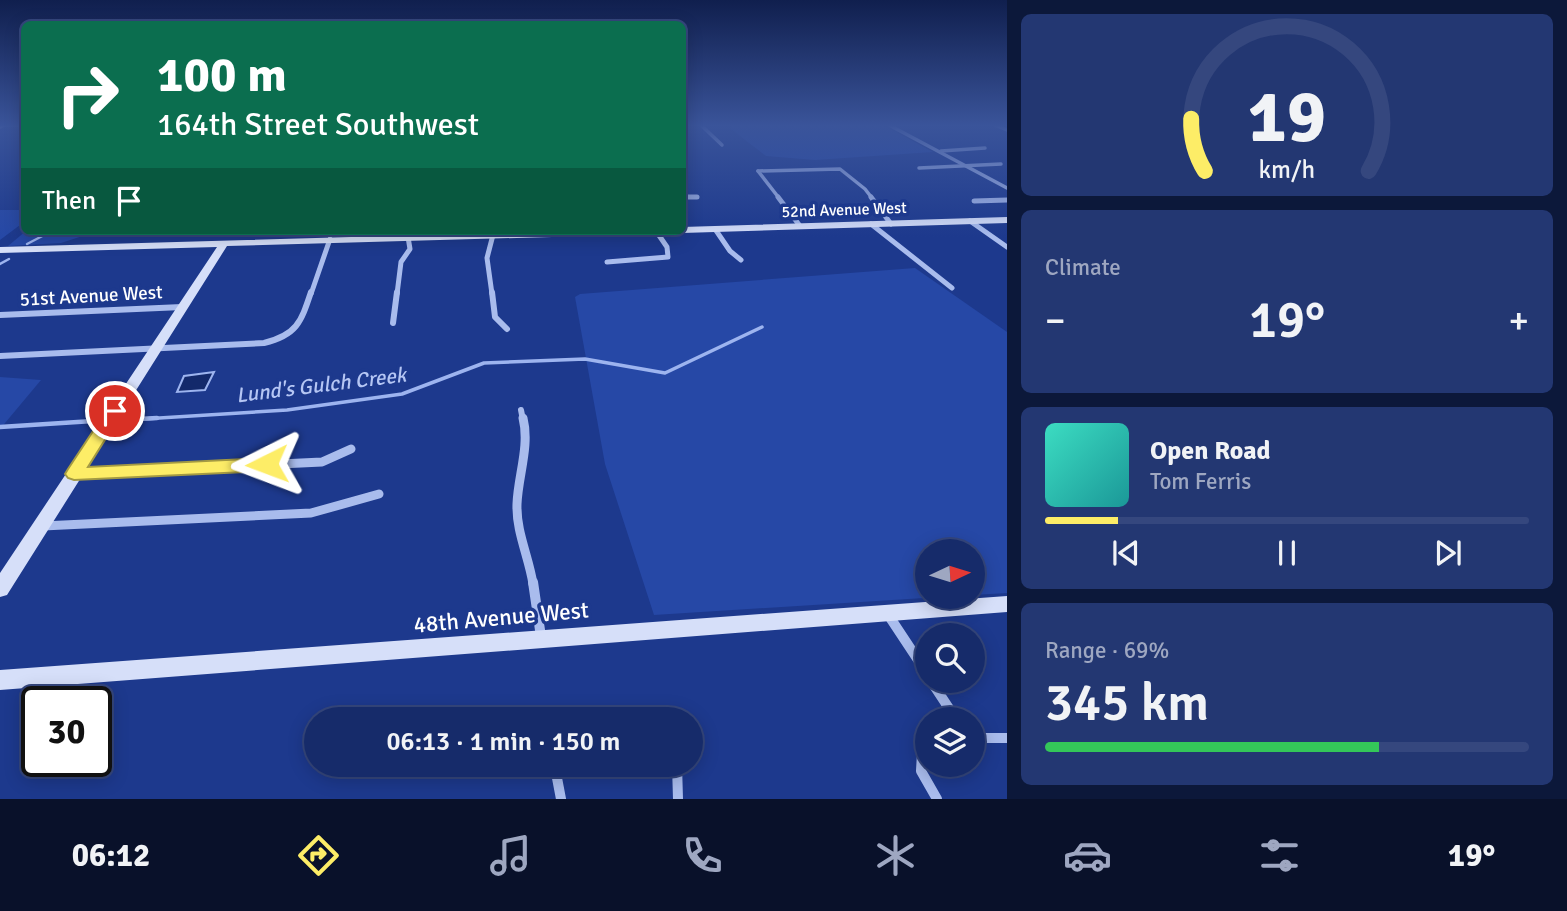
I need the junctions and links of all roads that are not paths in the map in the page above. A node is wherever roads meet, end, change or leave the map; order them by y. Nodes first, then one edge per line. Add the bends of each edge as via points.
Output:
1 (958, 162) edge
2 (1001, 164) dead end
3 (963, 165) junction
4 (919, 168) dead end
5 (1007, 188) edge
6 (686, 197) edge
7 (697, 197) dead end
8 (1007, 200) edge
9 (974, 201) dead end
10 (1007, 220) edge
11 (970, 221) junction
12 (871, 224) junction
13 (891, 224) junction
14 (800, 226) junction
15 (715, 229) junction
16 (686, 230) edge
17 (392, 235) edge
18 (407, 235) edge
19 (493, 235) edge
20 (660, 235) edge
21 (330, 239) junction
22 (225, 242) junction
23 (1007, 247) edge
24 (0, 250) edge
25 (741, 260) dead end
26 (607, 262) dead end
27 (952, 288) dead end
28 (183, 307) junction
29 (0, 315) edge
30 (393, 323) dead end
31 (507, 329) dead end
32 (156, 348) junction
33 (0, 356) edge
34 (521, 410) dead end
35 (351, 449) dead end
36 (74, 474) junction
37 (379, 494) dead end
38 (40, 526) junction
39 (0, 589) edge
40 (1007, 604) edge
41 (887, 612) junction
42 (541, 638) junction
43 (915, 655) edge
44 (0, 680) edge
45 (985, 738) edge
46 (1007, 738) edge
47 (558, 777) edge
48 (677, 777) edge
49 (924, 777) edge
50 (561, 799) edge
51 (678, 799) edge
52 (937, 799) edge

1 - 3 street
2 - 3 street
3 - 4 street
3 - 5 street
6 - 7 street
8 - 9 street
10 - 11 street, 52nd Avenue West
11 - 13 street, 52nd Avenue West
11 - 23 street
12 - 13 street, 52nd Avenue West
12 - 14 street, 52nd Avenue West
12 - 27 street
13 - 14 street via 865,189 840,169 758,171
14 - 15 street, 52nd Avenue West
15 - 16 street, 52nd Avenue West
15 - 25 street
17 - 21 street
18 - 30 street via 410,249 401,262
19 - 31 street via 487,258 495,317
20 - 26 street via 668,257
21 - 22 street
21 - 32 street via 300,324 292,332 264,343
22 - 24 street
22 - 28 street
28 - 29 street, 51st Avenue West
28 - 32 street
32 - 33 street
32 - 36 street
34 - 42 street via 526,431 518,530 530,565
35 - 36 street via 322,462
36 - 38 street
37 - 38 street via 311,513
38 - 39 street
40 - 41 street, 48th Avenue West
41 - 42 street, 48th Avenue West
41 - 43 street
42 - 44 street, 48th Avenue West
45 - 46 street
47 - 50 street
48 - 51 street
49 - 52 street

